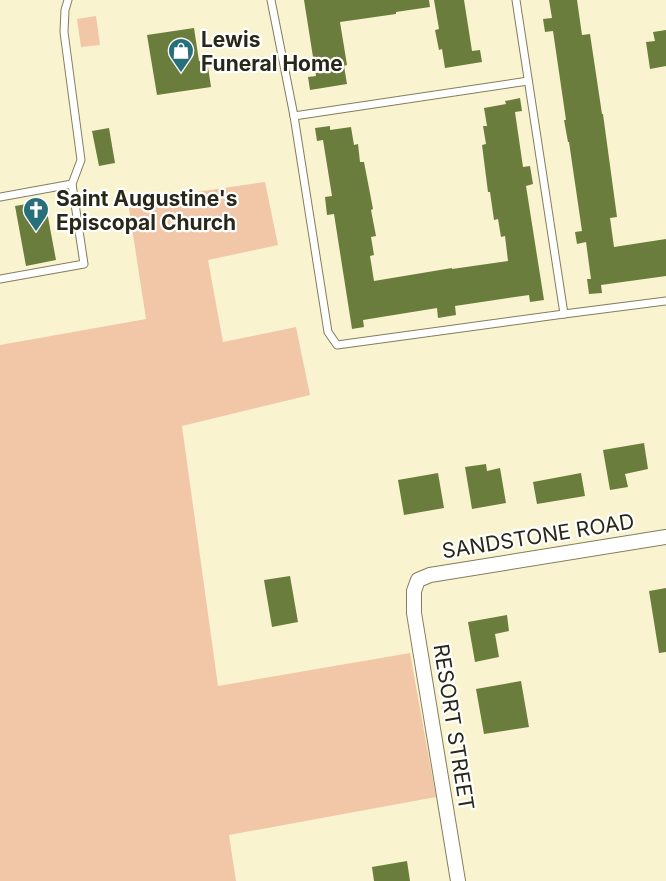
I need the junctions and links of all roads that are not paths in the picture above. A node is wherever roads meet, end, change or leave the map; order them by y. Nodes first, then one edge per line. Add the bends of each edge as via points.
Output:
1 (68, 0) edge
2 (271, 0) edge
3 (516, 0) edge
4 (528, 81) junction
5 (294, 116) junction
6 (72, 184) junction
7 (0, 197) edge
8 (0, 279) edge
9 (666, 301) edge
10 (564, 314) junction
11 (666, 537) edge
12 (418, 580) joint
13 (458, 881) edge

1 - 6 lane via 64,32 81,160
2 - 5 lane
3 - 4 lane
4 - 5 lane
4 - 10 lane
5 - 10 lane via 328,332 337,345
6 - 7 lane
6 - 8 lane via 84,264
9 - 10 lane
11 - 12 street, SANDSTONE ROAD
12 - 13 street, RESORT STREET via 414,612

